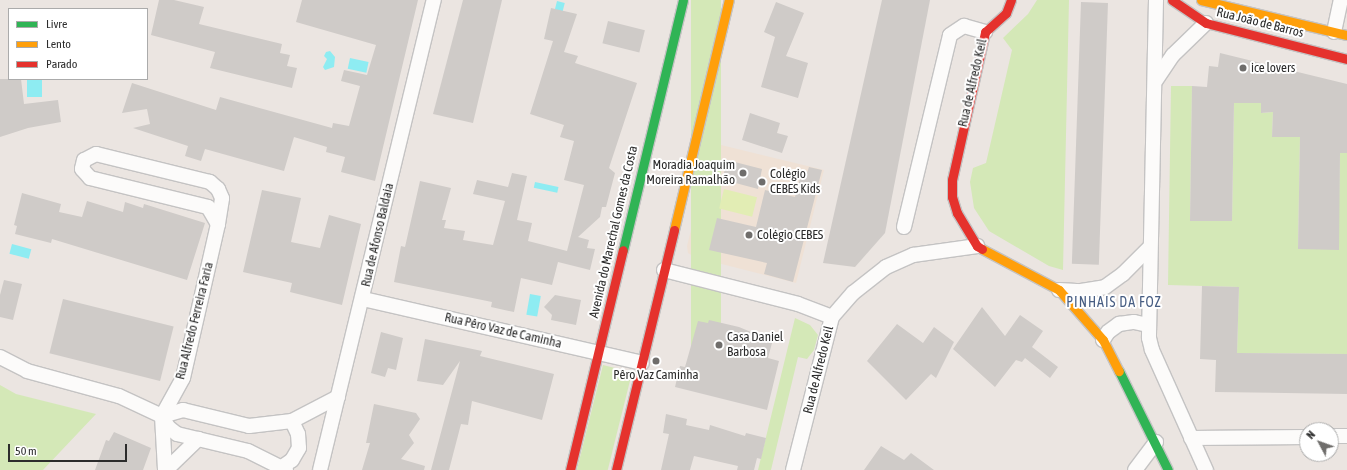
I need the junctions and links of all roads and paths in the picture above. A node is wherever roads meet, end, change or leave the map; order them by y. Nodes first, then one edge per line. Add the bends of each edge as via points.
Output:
1 (434, 0) edge
2 (683, 0) edge
3 (729, 0) edge
4 (1011, 0) edge
5 (1156, 0) edge
6 (1172, 0) edge
7 (1201, 0) edge
8 (1341, 0) edge
9 (1206, 23) junction
10 (985, 32) junction
11 (1340, 33) edge
12 (1347, 59) edge
13 (1156, 80) junction
14 (218, 224) junction
15 (904, 227) dead end
16 (978, 246) junction
17 (1150, 247) junction
18 (664, 270) junction
19 (1059, 290) junction
20 (363, 299) junction
21 (832, 318) junction
22 (1148, 325) junction
23 (1103, 340) junction
24 (598, 352) junction
25 (0, 357) edge
26 (642, 363) junction
27 (338, 397) junction
28 (162, 416) junction
29 (292, 421) junction
30 (1299, 436) edge
31 (1191, 438) junction
32 (198, 439) junction
33 (1156, 442) junction
34 (284, 468) edge
35 (166, 470) edge
36 (320, 470) edge
37 (570, 470) edge
38 (616, 470) edge
39 (793, 470) edge
40 (1135, 470) edge
41 (1168, 470) edge
42 (1206, 470) edge

1 - 20 street, Rua de Afonso Baldaia
2 - 24 main road, Avenida do Marechal Gomes da Costa
3 - 18 main road
4 - 10 main road, Rua de Alfredo Keil via 1006,13
5 - 13 street
6 - 9 main road, Rua João de Barros
7 - 11 main road, Rua João de Barros
8 - 11 street
9 - 12 main road, Rua João de Barros
9 - 13 street via 1173,55
10 - 15 street, Rua de Alfredo Keil via 964,26 950,35
10 - 16 main road, Rua de Alfredo Keil via 952,180 952,197 957,213
13 - 17 street
14 - 14 street, Rua Alfredo Ferreira Faria via 222,198 218,189 210,182 96,154 84,160 82,169 90,178 208,207
14 - 28 street, Rua Alfredo Ferreira Faria via 183,378
16 - 19 main road, Rua de Alfredo Keil
16 - 21 street, Rua de Alfredo Keil via 912,255 886,267 854,293
17 - 19 street via 1123,274 1105,287 1081,291
17 - 22 street
18 - 21 street via 798,304
18 - 26 main road
19 - 23 main road
20 - 24 street, Rua Pêro Vaz de Caminha
20 - 27 street, Rua de Afonso Baldaia
21 - 39 street, Rua de Alfredo Keil
22 - 23 street via 1134,322 1119,324 1108,332
22 - 31 street via 1152,350
23 - 33 main road
24 - 26 street, Rua Pêro Vaz de Caminha
24 - 37 main road, Avenida do Marechal Gomes da Costa
25 - 28 street via 27,372 119,396
26 - 38 main road
27 - 29 street
27 - 36 street, Rua de Afonso Baldaia
28 - 29 street via 172,411 183,410 249,426
28 - 32 street via 168,427 177,434
28 - 35 street
29 - 34 street via 298,434 299,448
30 - 31 street
31 - 42 street
32 - 34 street via 248,451
32 - 35 street
33 - 40 street
33 - 41 main road

